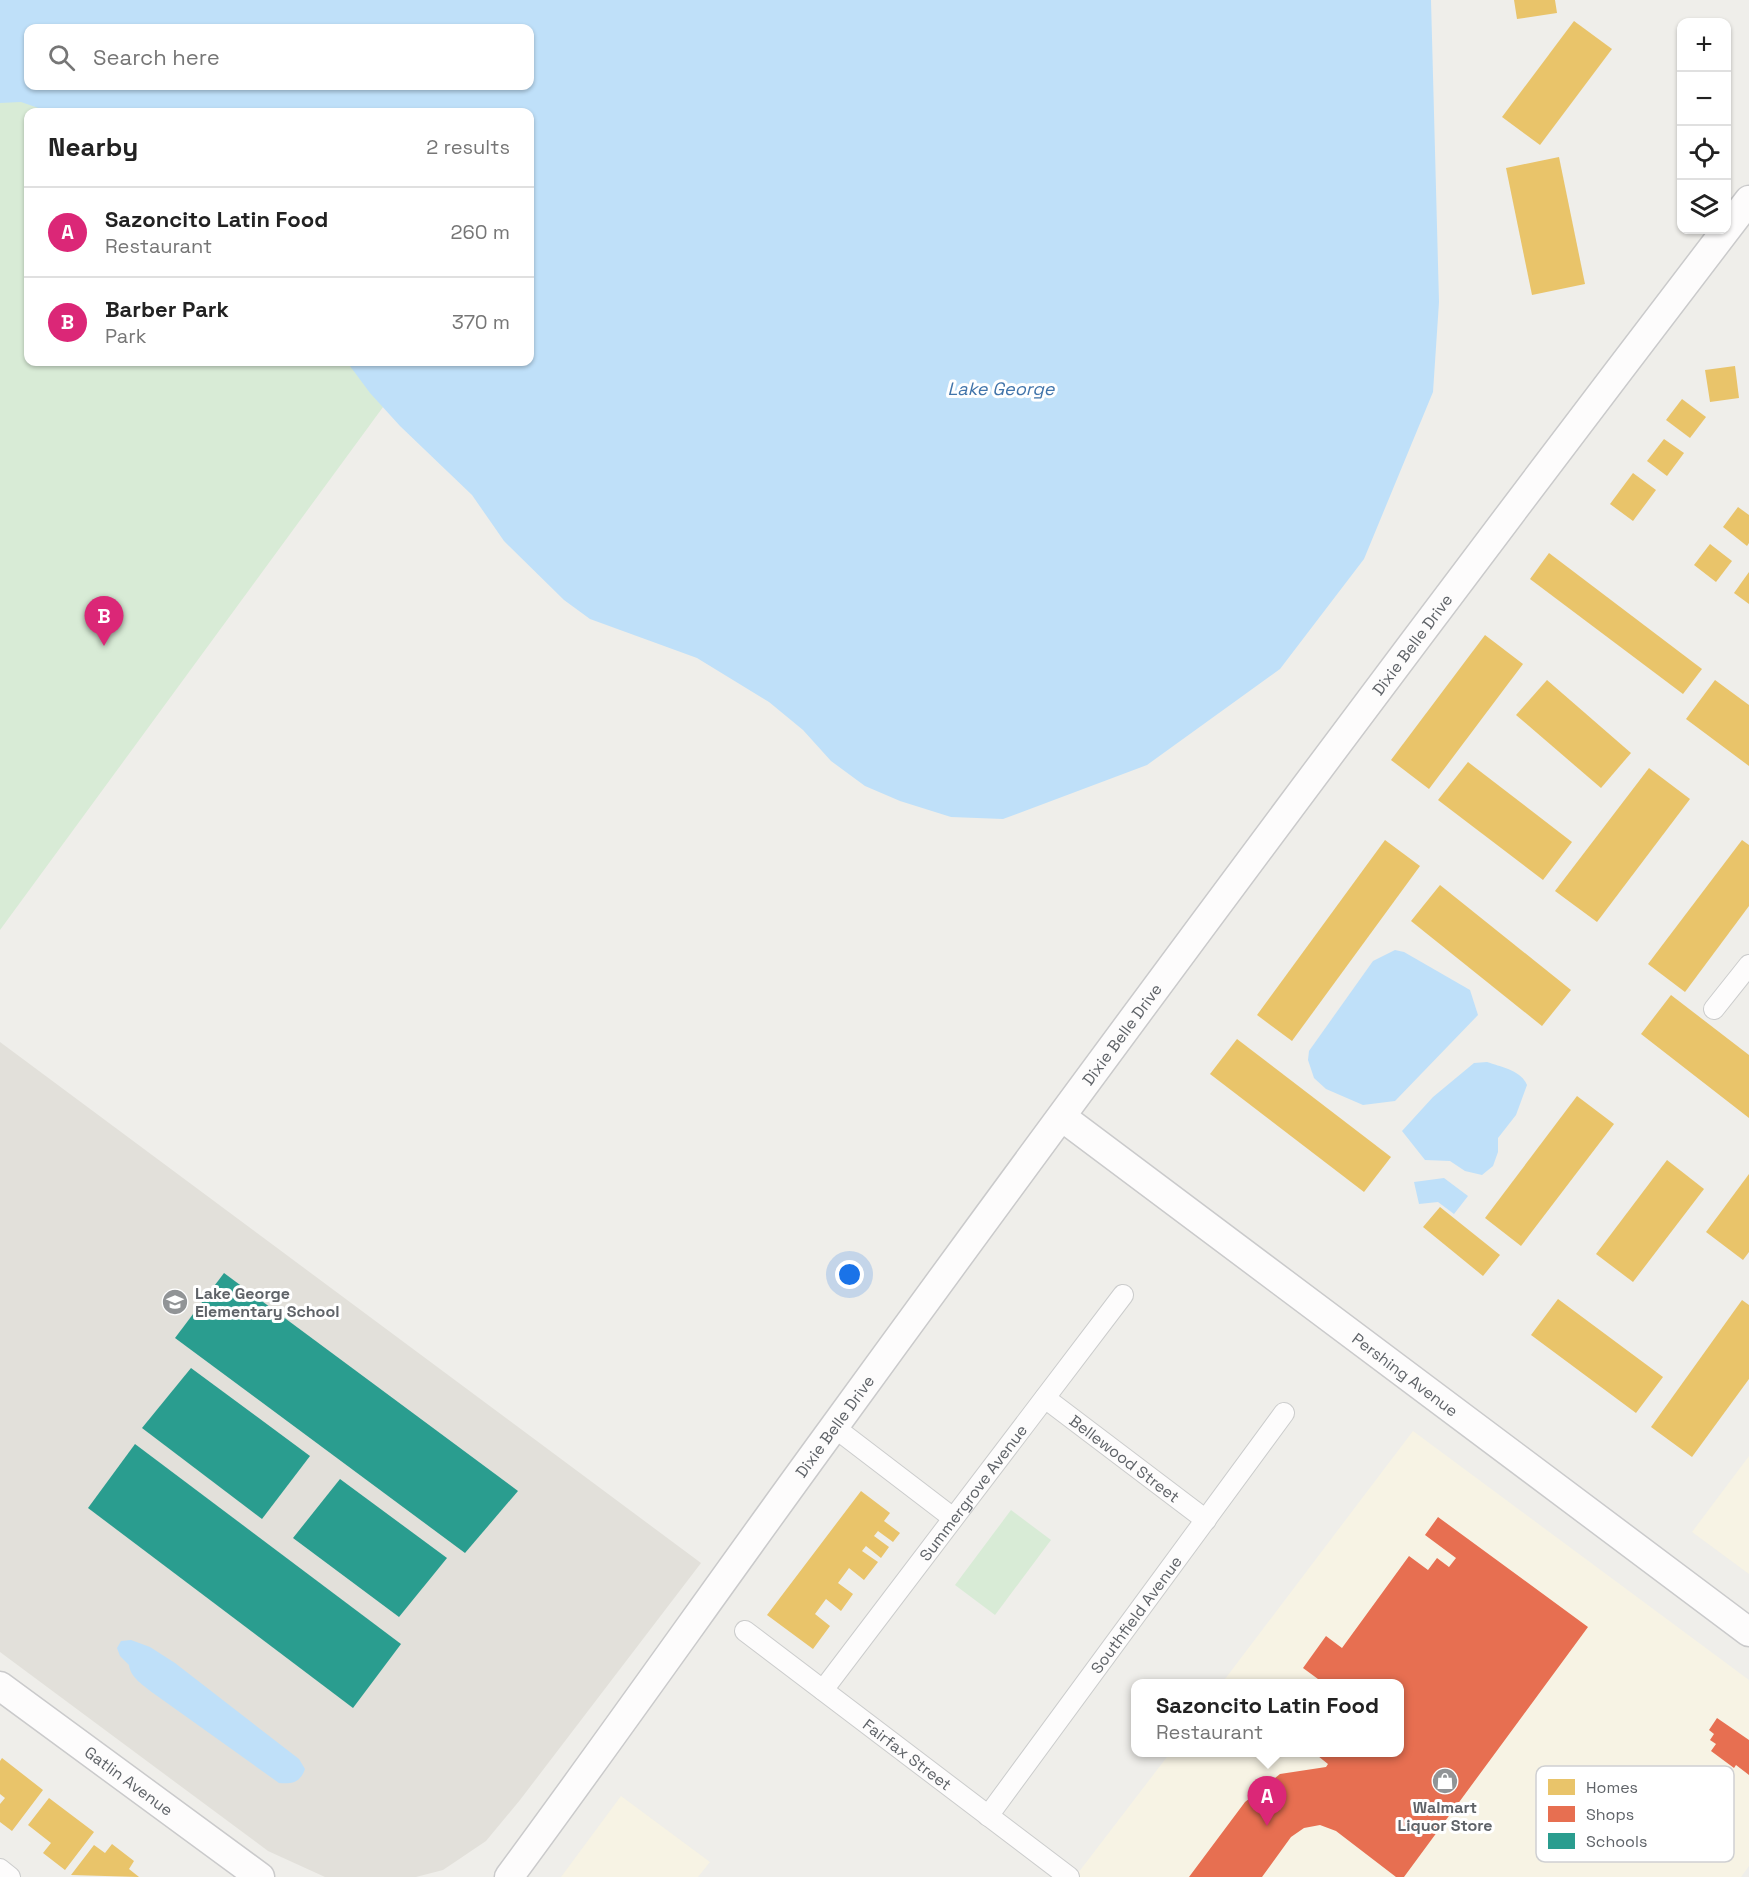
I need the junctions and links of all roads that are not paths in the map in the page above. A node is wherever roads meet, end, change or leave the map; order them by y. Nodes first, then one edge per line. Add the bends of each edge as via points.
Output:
1 (1749, 200) edge
2 (1749, 965) edge
3 (1714, 1009) dead end
4 (1062, 1117) junction
5 (1123, 1295) dead end
6 (1045, 1398) junction
7 (1284, 1413) dead end
8 (834, 1427) junction
9 (953, 1518) junction
10 (1206, 1520) junction
11 (745, 1631) dead end
12 (1749, 1632) edge
13 (0, 1686) edge
14 (823, 1690) junction
15 (988, 1816) junction
16 (0, 1869) edge
17 (10, 1877) edge
18 (260, 1877) edge
19 (509, 1877) edge
20 (1069, 1877) edge

1 - 4 street, Dixie Belle Drive via 1541,472
2 - 3 street
4 - 8 street, Dixie Belle Drive
4 - 12 street, Pershing Avenue
5 - 6 street, Summergrove Avenue
6 - 9 street, Summergrove Avenue
6 - 10 street, Bellewood Street
7 - 10 street, Southfield Avenue
8 - 9 street
8 - 19 street, Dixie Belle Drive
9 - 14 street, Summergrove Avenue
10 - 15 street, Southfield Avenue
11 - 14 street, Fairfax Street
13 - 18 street, Gatlin Avenue
14 - 15 street, Fairfax Street
15 - 20 street, Fairfax Street
16 - 17 street

